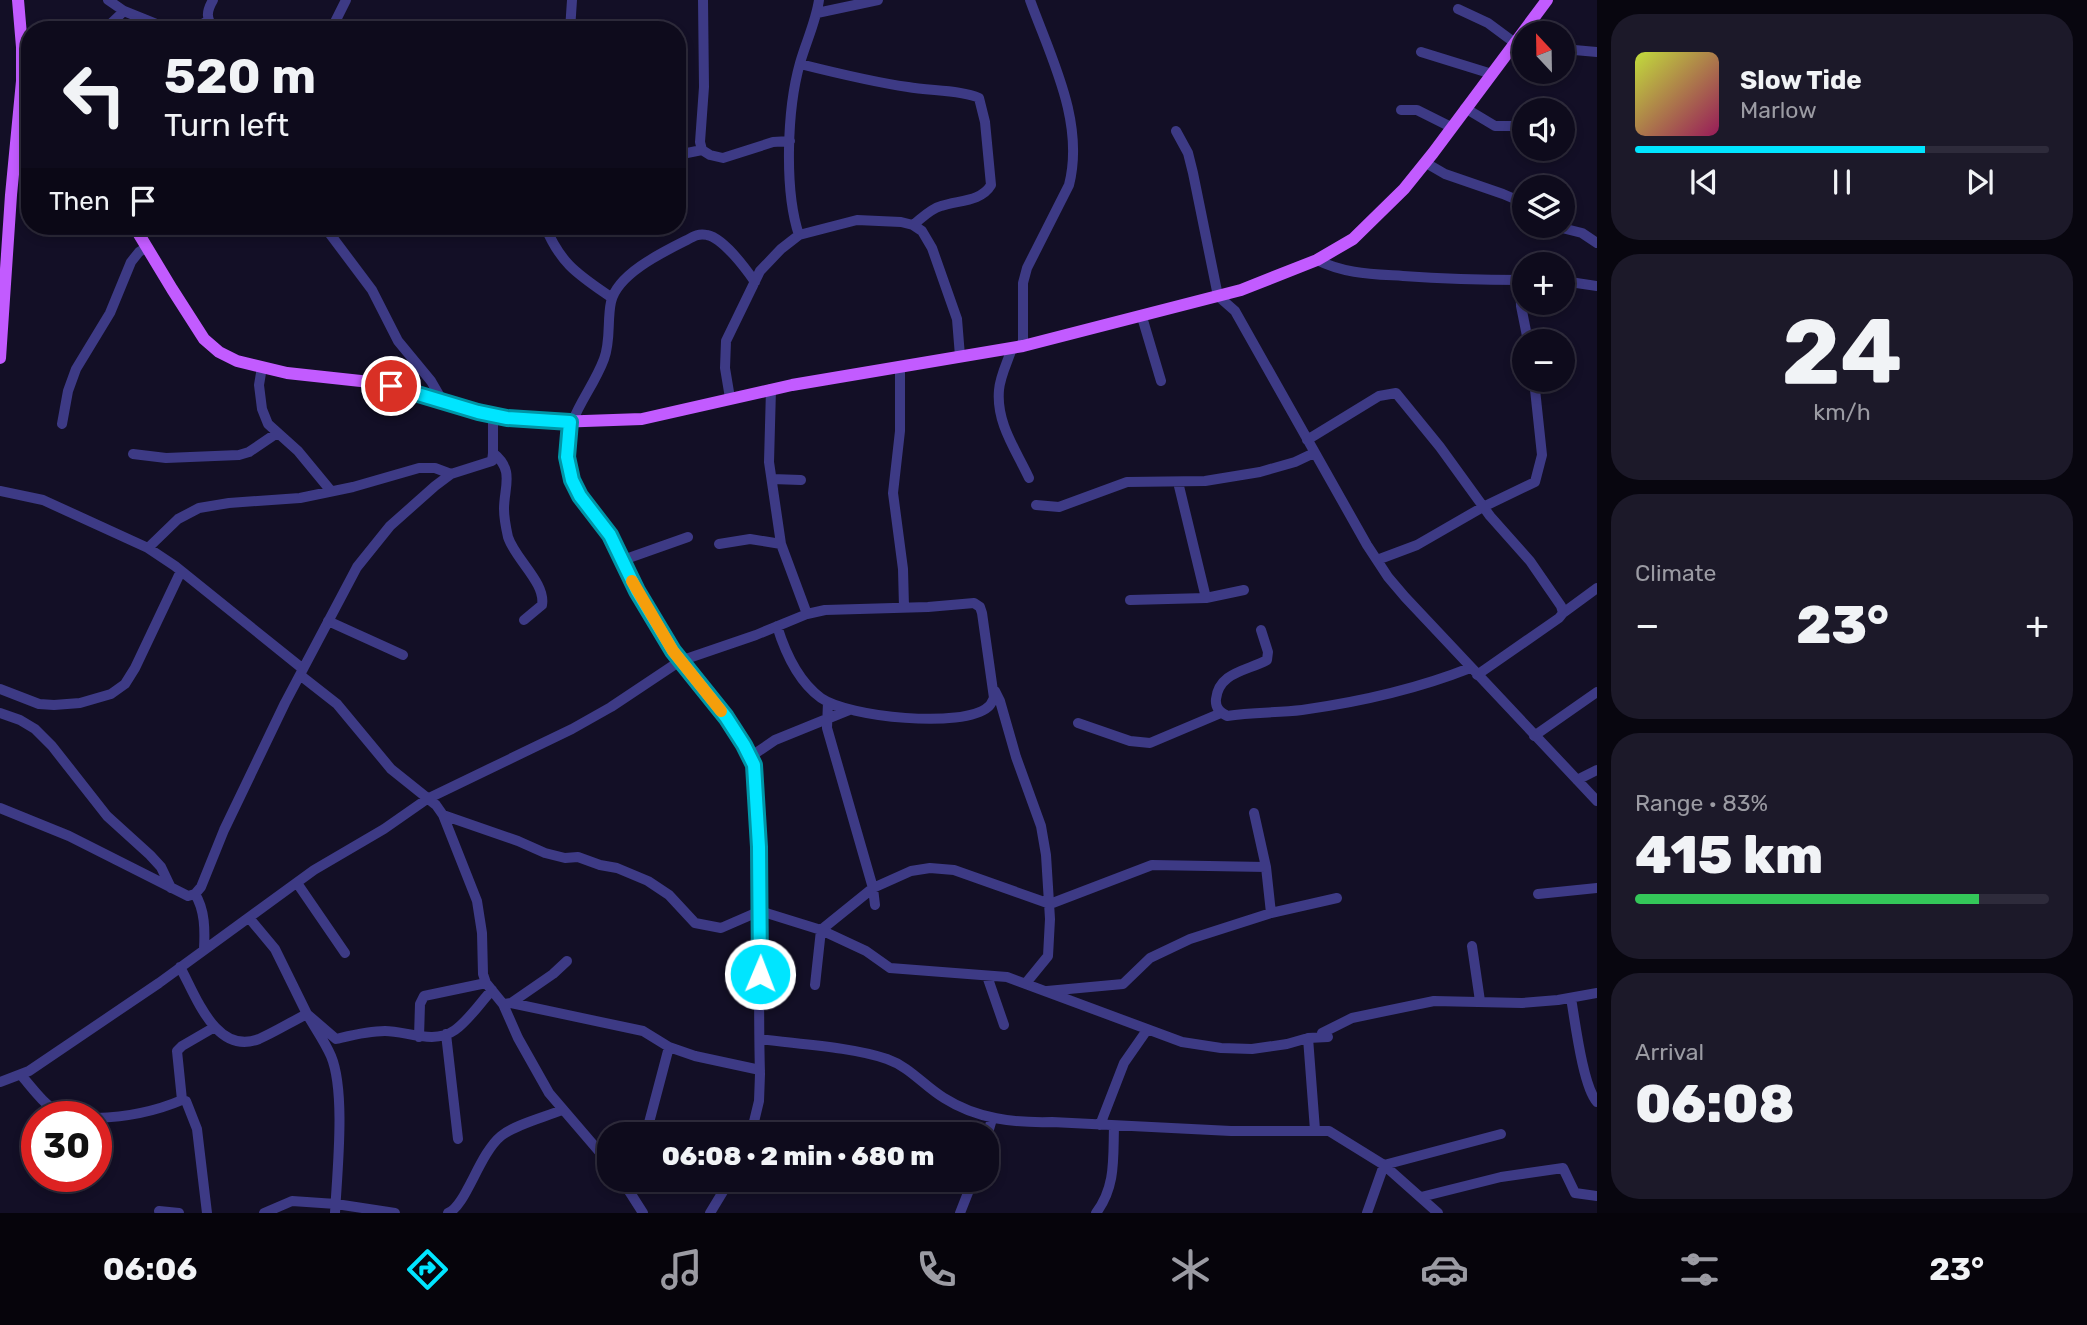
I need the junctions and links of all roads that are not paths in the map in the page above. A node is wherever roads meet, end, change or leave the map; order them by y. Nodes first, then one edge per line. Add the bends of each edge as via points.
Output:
1 (19, 0) edge
2 (108, 0) edge
3 (213, 0) edge
4 (346, 0) edge
5 (572, 0) edge
6 (704, 0) edge
7 (878, 0) edge
8 (1030, 0) edge
9 (1547, 0) edge
10 (817, 5) edge
11 (1458, 9) dead end
12 (124, 11) junction
13 (113, 21) edge
14 (149, 21) edge
15 (210, 21) edge
16 (336, 21) edge
17 (571, 21) edge
18 (1534, 21) edge
19 (21, 31) edge
20 (1512, 39) edge
21 (1575, 50) edge
22 (1421, 52) dead end
23 (1597, 52) edge
24 (1512, 53) edge
25 (800, 64) junction
26 (1492, 74) junction
27 (1465, 108) junction
28 (1401, 110) dead end
29 (21, 111) edge
30 (18, 118) junction
31 (21, 120) edge
32 (1512, 126) edge
33 (1451, 127) junction
34 (1176, 131) dead end
35 (16, 140) junction
36 (21, 140) edge
37 (790, 141) junction
38 (702, 150) junction
39 (686, 153) edge
40 (1426, 163) junction
41 (1512, 198) edge
42 (913, 225) junction
43 (1575, 231) edge
44 (140, 235) edge
45 (331, 235) edge
46 (550, 235) edge
47 (799, 236) junction
48 (1597, 243) edge
49 (147, 247) junction
50 (1317, 260) junction
51 (1512, 280) edge
52 (755, 282) junction
53 (1575, 283) edge
54 (1597, 286) edge
55 (1241, 290) junction
56 (1219, 296) junction
57 (612, 298) junction
58 (1235, 311) junction
59 (1142, 317) junction
60 (1, 333) edge
61 (1018, 347) junction
62 (960, 356) junction
63 (0, 358) edge
64 (900, 366) junction
65 (262, 367) junction
66 (1161, 381) dead end
67 (771, 389) junction
68 (1535, 392) edge
69 (730, 398) junction
70 (442, 400) junction
71 (493, 415) junction
72 (570, 422) junction
73 (62, 424) dead end
74 (277, 433) junction
75 (1307, 440) junction
76 (494, 453) junction
77 (1314, 453) junction
78 (133, 454) dead end
79 (451, 474) junction
80 (1029, 478) dead end
81 (772, 479) junction
82 (801, 480) dead end
83 (1178, 482) junction
84 (0, 491) edge
85 (331, 491) junction
86 (1037, 505) dead end
87 (1483, 507) junction
88 (688, 537) dead end
89 (719, 544) dead end
90 (781, 544) junction
91 (148, 548) junction
92 (623, 560) junction
93 (1377, 560) junction
94 (181, 571) junction
95 (1597, 588) edge
96 (1244, 590) dead end
97 (1206, 598) junction
98 (1130, 600) dead end
99 (904, 607) junction
100 (1563, 613) junction
101 (807, 614) junction
102 (328, 621) junction
103 (524, 621) dead end
104 (778, 626) junction
105 (1261, 630) dead end
106 (403, 655) dead end
107 (680, 661) junction
108 (1473, 671) junction
109 (302, 672) junction
110 (0, 689) edge
111 (995, 691) junction
112 (1597, 692) edge
113 (828, 702) junction
114 (849, 710) junction
115 (0, 713) edge
116 (1221, 713) junction
117 (828, 718) junction
118 (1078, 723) dead end
119 (1534, 736) junction
120 (750, 757) junction
121 (1597, 770) edge
122 (1577, 780) junction
123 (427, 799) junction
124 (1597, 801) edge
125 (0, 808) edge
126 (1254, 813) dead end
127 (443, 814) junction
128 (1266, 867) junction
129 (297, 883) junction
130 (171, 888) junction
131 (873, 888) junction
132 (1597, 888) edge
133 (195, 894) junction
134 (1538, 894) dead end
135 (1337, 898) dead end
136 (1050, 904) junction
137 (875, 905) dead end
138 (760, 911) junction
139 (1272, 913) junction
140 (250, 919) junction
141 (821, 930) junction
142 (1472, 946) dead end
143 (204, 949) junction
144 (345, 953) dead end
145 (567, 961) dead end
146 (180, 967) junction
147 (987, 976) junction
148 (1026, 983) junction
149 (814, 985) dead end
150 (489, 987) junction
151 (1044, 991) junction
152 (1597, 993) edge
153 (1571, 998) junction
154 (1480, 1001) junction
155 (507, 1004) junction
156 (307, 1014) junction
157 (1004, 1025) dead end
158 (213, 1028) junction
159 (1147, 1030) junction
160 (446, 1034) junction
161 (419, 1037) junction
162 (1308, 1038) junction
163 (760, 1039) junction
164 (669, 1047) junction
165 (760, 1070) junction
166 (21, 1075) junction
167 (0, 1082) edge
168 (182, 1100) junction
169 (44, 1101) edge
170 (1597, 1102) edge
171 (562, 1111) junction
172 (112, 1117) edge
173 (992, 1119) junction
174 (649, 1122) edge
175 (754, 1122) edge
176 (991, 1122) edge
177 (1100, 1125) junction
178 (1114, 1126) junction
179 (1315, 1130) junction
180 (1501, 1134) dead end
181 (458, 1139) dead end
182 (597, 1150) edge
183 (1384, 1165) junction
184 (631, 1192) edge
185 (723, 1192) edge
186 (968, 1192) edge
187 (1597, 1196) edge
188 (1421, 1197) junction
189 (335, 1209) edge
190 (159, 1211) dead end
191 (455, 1212) edge
192 (179, 1213) edge
193 (207, 1213) edge
194 (264, 1213) edge
195 (395, 1213) edge
196 (643, 1213) edge
197 (710, 1213) edge
198 (960, 1213) edge
199 (1096, 1213) edge
200 (1367, 1213) edge
201 (1438, 1213) edge

1 - 19 main road
2 - 12 street
3 - 15 street via 207,11
4 - 16 street
5 - 17 street
6 - 38 street
7 - 10 street
8 - 61 street via 1065,95 1072,172 1023,283
9 - 18 main road
10 - 25 street
11 - 20 street
12 - 13 street
12 - 14 street
21 - 23 street
22 - 26 street
24 - 26 main road
25 - 37 street via 790,108
25 - 42 street via 879,83 979,98 991,185 980,197 939,206
26 - 27 main road
27 - 32 street via 1495,125
27 - 33 main road
28 - 33 street via 1417,110
29 - 30 main road
30 - 31 main road
30 - 35 main road
33 - 40 main road
34 - 56 street via 1188,153
35 - 36 main road
35 - 60 main road
37 - 38 street via 723,158
37 - 47 street via 793,217
38 - 39 street
40 - 41 street
40 - 50 main road via 1377,218
42 - 47 street via 858,220
42 - 62 street via 932,248 957,319
43 - 48 street
44 - 49 main road
45 - 70 street
46 - 57 street via 570,267
47 - 52 street via 774,256
49 - 65 main road via 204,339 237,361
49 - 73 street via 131,261 115,303 76,369
50 - 51 street via 1358,274
50 - 55 main road
52 - 57 street via 716,238 697,234 622,281
52 - 69 street via 726,341
53 - 54 street
55 - 56 main road
55 - 58 street via 1234,299
56 - 58 street
56 - 59 main road
57 - 72 street via 607,350
58 - 75 street
59 - 61 main road
59 - 66 street
60 - 63 main road
61 - 62 main road
61 - 80 street via 999,388 999,401 1011,444
62 - 64 main road
64 - 67 main road
64 - 99 street via 900,431 893,493
65 - 70 main road via 370,382
65 - 74 street via 258,384 262,409
67 - 69 main road
67 - 81 street
68 - 87 street via 1542,455 1535,482
69 - 72 main road via 642,419
70 - 71 main road
71 - 72 main road
71 - 76 street
72 - 92 street via 567,457 572,480
74 - 78 street via 239,455 166,458
74 - 85 street
75 - 77 street
75 - 87 street via 1380,396 1395,393
76 - 79 street via 492,461
76 - 103 street via 506,467 509,481 504,509 511,544 543,598 542,605
77 - 83 street via 1260,472
77 - 93 street
79 - 85 street via 419,468
79 - 102 street via 372,547
81 - 82 street
81 - 90 street
83 - 86 street via 1127,482 1059,507
83 - 97 street
84 - 91 street via 43,500
85 - 91 street via 199,508 178,519
87 - 93 street via 1418,545
87 - 100 street via 1530,561
88 - 92 street
89 - 90 street via 750,539
90 - 101 street
91 - 94 street
92 - 107 street
93 - 108 street
94 - 109 street
94 - 110 street via 135,668 125,684 111,694 54,705 38,704
95 - 100 street
96 - 97 street
97 - 98 street
99 - 101 street
99 - 111 street via 974,603 980,607
100 - 108 street
101 - 104 street
102 - 106 street
102 - 109 street
104 - 107 street
104 - 113 street via 792,664
105 - 116 street via 1269,657 1226,678 1216,702
107 - 120 street via 726,717
107 - 123 street via 572,729
108 - 116 street via 1303,710
108 - 119 street
109 - 123 street via 337,704 391,769
109 - 133 street
111 - 114 street via 989,707 969,716 891,717
111 - 136 street via 1041,826
112 - 119 street
113 - 114 street
113 - 117 street
114 - 117 street
115 - 130 street via 35,729 52,746 107,817 162,867
116 - 118 street via 1150,743
117 - 120 street via 775,740
117 - 131 street via 827,728
119 - 122 street
120 - 138 street via 757,797
121 - 122 street
122 - 124 street
123 - 127 street
123 - 129 street
125 - 130 street via 69,836
126 - 128 street
127 - 138 street via 545,853 578,857 648,881 669,895 695,923 721,928
127 - 150 street via 477,901 483,974
128 - 136 street via 1152,865
128 - 139 street
129 - 140 street
129 - 144 street
130 - 133 street via 188,896
131 - 136 street via 911,871 954,870
131 - 137 street
131 - 141 street
132 - 134 street
133 - 143 street via 202,914
135 - 139 street
136 - 148 street via 1048,956
138 - 141 street
138 - 163 street
139 - 151 street via 1166,949 1123,984
140 - 143 street
140 - 156 street via 275,949
141 - 147 street via 890,968
141 - 149 street
142 - 154 street
143 - 146 street
145 - 155 street
146 - 158 street
146 - 166 street
147 - 148 street
147 - 157 street
148 - 151 street
150 - 155 street
150 - 160 street via 467,1018
150 - 161 street via 424,996
151 - 159 street
152 - 153 street
153 - 154 street
153 - 170 street via 1584,1068
154 - 162 street via 1434,1001 1352,1018 1322,1033 1328,1037
155 - 164 street via 643,1031
155 - 171 street via 532,1064
156 - 158 street via 257,1040 238,1042
156 - 161 street via 337,1039 387,1031
156 - 189 street via 332,1058 337,1089
158 - 168 street via 177,1051
159 - 162 street via 1221,1048 1252,1049
159 - 177 street via 1124,1063
160 - 161 street
160 - 181 street
162 - 179 street
163 - 165 street
163 - 173 street via 887,1059 909,1070 943,1098
164 - 165 street
164 - 174 street
165 - 175 street
166 - 167 street
166 - 169 street
168 - 172 street via 139,1114
168 - 193 street via 197,1129
171 - 182 street
171 - 191 street via 500,1136 480,1162
173 - 176 street
173 - 177 street
177 - 178 street
178 - 179 street
178 - 199 street via 1111,1187
179 - 183 street via 1329,1131
180 - 183 street
183 - 188 street
183 - 200 street
184 - 196 street
185 - 197 street
186 - 198 street
187 - 188 street via 1575,1193 1566,1172 1558,1168
188 - 201 street
189 - 194 street via 292,1201
189 - 195 street
190 - 192 street

